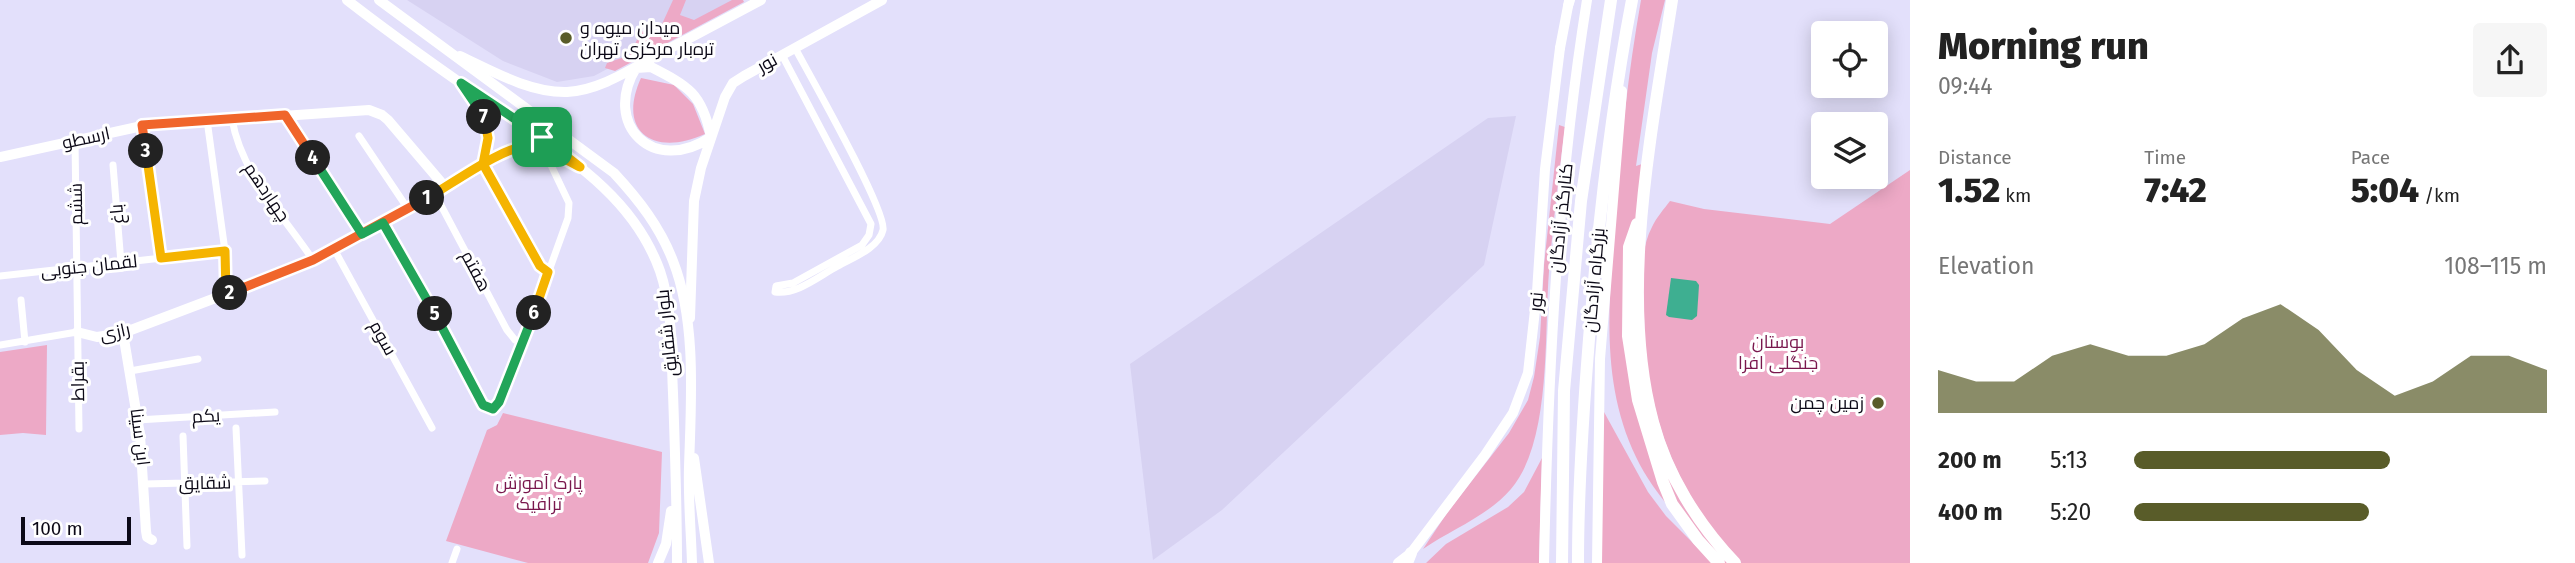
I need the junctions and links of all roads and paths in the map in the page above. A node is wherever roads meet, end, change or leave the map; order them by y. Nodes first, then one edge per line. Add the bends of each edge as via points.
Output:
1 (347, 0) edge
2 (379, 0) edge
3 (761, 0) edge
4 (882, 0) edge
5 (1587, 0) edge
6 (1611, 0) edge
7 (1632, 0) edge
8 (1672, 0) edge
9 (1569, 2) edge
10 (1627, 27) junction
11 (444, 48) junction
12 (795, 48) junction
13 (1560, 48) joint
14 (782, 55) junction
15 (631, 70) junction
16 (461, 83) junction
17 (285, 115) junction
18 (232, 119) junction
19 (206, 120) junction
20 (142, 125) junction
21 (359, 136) dead end
22 (711, 136) junction
23 (75, 140) junction
24 (0, 157) edge
25 (550, 163) dead end
26 (483, 164) junction
27 (113, 165) dead end
28 (580, 167) junction
29 (446, 188) junction
30 (435, 194) junction
31 (1643, 205) junction
32 (408, 209) junction
33 (383, 223) junction
34 (362, 234) junction
35 (334, 249) junction
36 (225, 251) junction
37 (161, 258) junction
38 (313, 260) junction
39 (121, 262) junction
40 (77, 267) junction
41 (548, 272) junction
42 (0, 276) edge
43 (226, 294) junction
44 (21, 300) dead end
45 (77, 332) junction
46 (123, 332) junction
47 (25, 342) junction
48 (523, 343) junction
49 (689, 343) junction
50 (0, 345) edge
51 (198, 359) dead end
52 (131, 371) junction
53 (275, 412) dead end
54 (137, 420) junction
55 (236, 428) dead end
56 (432, 428) dead end
57 (79, 429) dead end
58 (183, 436) dead end
59 (691, 443) junction
60 (265, 481) dead end
61 (238, 482) junction
62 (186, 483) junction
63 (145, 484) junction
64 (676, 484) junction
65 (152, 540) dead end
66 (187, 546) dead end
67 (457, 549) dead end
68 (242, 555) dead end
69 (1409, 558) edge
70 (452, 563) edge
71 (658, 563) edge
72 (677, 563) edge
73 (692, 563) edge
74 (709, 563) edge
75 (1398, 563) edge
76 (1545, 563) edge
77 (1562, 563) edge
78 (1578, 563) edge
79 (1597, 563) edge
80 (1719, 563) edge
81 (1735, 563) edge

1 - 16 main road, بلوار شقایق
2 - 11 main road, بلوار شقایق
3 - 15 main road
4 - 12 main road, نور
5 - 76 main road, کنارگذر آزادگان via 1554,297
6 - 77 highway, بزرگراه آزادگان via 1581,201 1564,391
7 - 10 highway, بزرگراه آزادگان
8 - 31 highway
9 - 13 main road, نور
10 - 78 highway, بزرگراه آزادگان via 1600,205 1581,440
10 - 79 main road via 1600,359
11 - 15 main road via 516,81 564,92 590,89
11 - 49 main road, بلوار شقایق via 614,173 641,203 674,262
12 - 14 main road, نور
12 - 14 street via 868,186 883,230 863,252 796,290 782,293 775,292 776,286 793,283 862,245 871,223
13 - 69 main road, نور via 1528,373 1520,399 1499,434
14 - 22 main road, نور via 733,83
15 - 22 main road via 651,66 689,88 703,110
15 - 22 main road via 626,108 629,124 643,142 658,150 679,151
16 - 26 main road via 487,125
16 - 28 main road, بلوار شقایق
17 - 18 main road, ارسطو
17 - 29 main road, ارسطو via 369,110 382,115
17 - 34 street
18 - 19 main road, ارسطو
18 - 38 street, چهاردهم via 235,140 247,165
19 - 20 main road, ارسطو
19 - 36 street
20 - 23 main road, ارسطو
20 - 37 street
21 - 32 street
22 - 49 main road, نور via 694,201
23 - 24 main road, ارسطو
23 - 40 street, ششم
25 - 41 street via 569,203
26 - 28 main road via 531,146
26 - 29 main road
26 - 41 street via 540,266
27 - 39 street, باغ
28 - 64 main road, بلوار شقایق via 636,223 661,274 667,300
29 - 30 main road
30 - 32 main road
30 - 48 street, هفتم via 507,330
31 - 80 highway via 1629,247 1628,336 1636,389 1672,504
31 - 81 highway via 1639,326 1653,424 1695,514
32 - 33 main road
33 - 34 main road
33 - 48 street via 483,405 493,409 499,402
34 - 35 main road
35 - 38 main road
35 - 56 street, سوم
36 - 37 street, لقمان جنوبی
36 - 43 main road
37 - 39 street, لقمان جنوبی
38 - 43 main road
39 - 40 street, لقمان جنوبی
40 - 42 street, لقمان جنوبی
40 - 45 street, ششم
41 - 48 street
43 - 46 main road, رازی
44 - 47 street
45 - 46 main road, رازی via 97,337
45 - 47 street, رازی
45 - 57 street, بقراط
46 - 52 main road, ابن سینا
47 - 50 street, رازی
49 - 59 main road, بلوار شقایق
51 - 52 street
52 - 54 main road, ابن سینا
53 - 54 street, یکم
54 - 63 main road, ابن سینا
55 - 61 street
58 - 62 street, یکم
59 - 73 main road, بلوار شقایق
59 - 74 main road
60 - 61 street, شقایق
61 - 62 street, شقایق
61 - 68 street
62 - 63 street, شقایق
62 - 66 street, یکم
63 - 65 main road, ابن سینا via 146,531
64 - 71 main road via 666,544
64 - 72 main road, بلوار شقایق
67 - 70 street
69 - 75 main road, نور

